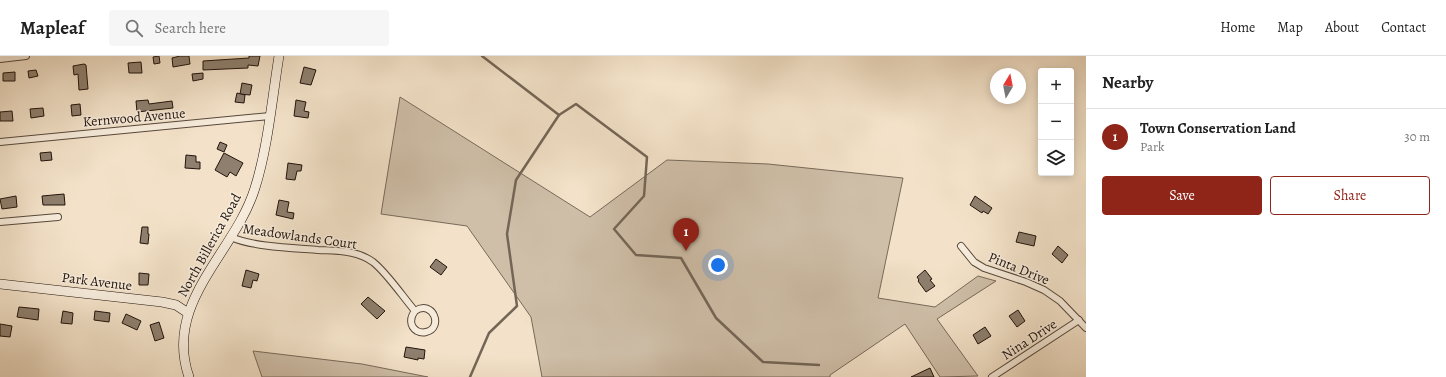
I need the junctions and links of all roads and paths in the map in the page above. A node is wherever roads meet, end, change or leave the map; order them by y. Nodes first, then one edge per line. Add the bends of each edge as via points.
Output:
1 (26, 56) edge
2 (278, 56) edge
3 (0, 59) edge
4 (270, 116) junction
5 (0, 142) edge
6 (58, 217) dead end
7 (0, 222) edge
8 (231, 237) junction
9 (961, 246) dead end
10 (0, 284) edge
11 (415, 311) junction
12 (188, 313) junction
13 (1079, 320) junction
14 (1086, 328) edge
15 (189, 377) edge
16 (992, 377) edge

1 - 3 street
2 - 4 main road, North Billerica Road
4 - 5 street, Kernwood Avenue
4 - 8 main road, North Billerica Road via 255,189
6 - 7 street
8 - 11 street, Meadowlands Court via 257,244 345,251 362,256 380,269
8 - 12 main road, North Billerica Road
9 - 13 street, Pinta Drive via 974,262 984,268 1044,290 1060,301
10 - 12 main road, Park Avenue via 162,302 176,305
11 - 11 street via 411,318 415,330 423,333 430,330 435,324 433,313 426,308
12 - 15 main road, North Billerica Road via 184,352
13 - 14 street, Pinta Drive
13 - 16 street, Nina Drive

